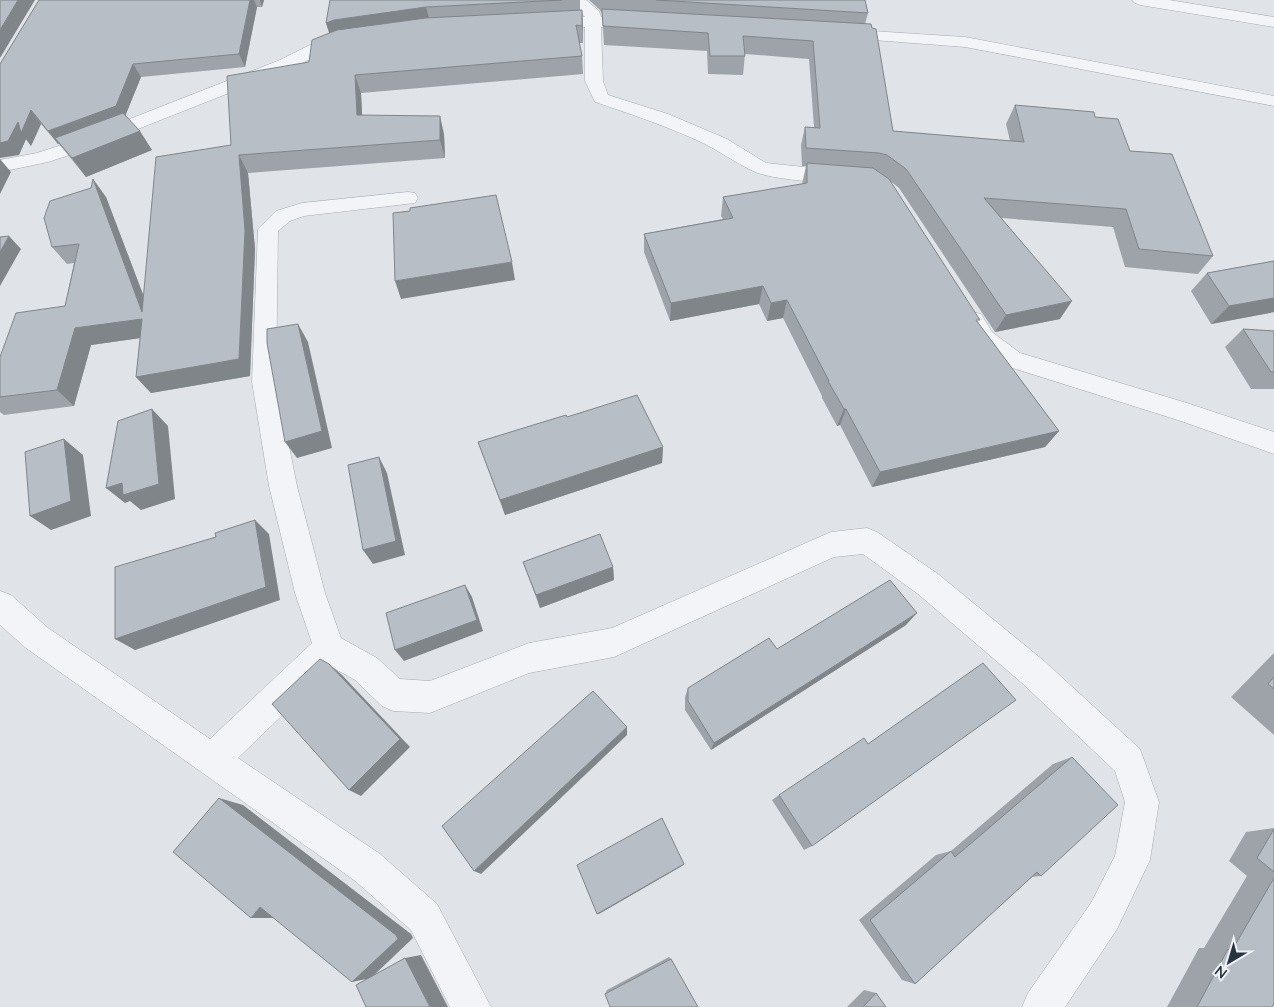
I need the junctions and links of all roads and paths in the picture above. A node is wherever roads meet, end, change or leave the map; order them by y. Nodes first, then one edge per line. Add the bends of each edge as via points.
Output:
1 (577, 0) edge
2 (1140, 0) edge
3 (593, 21) junction
4 (652, 22) edge
5 (1274, 22) edge
6 (533, 24) edge
7 (827, 33) edge
8 (363, 38) edge
9 (1274, 101) edge
10 (0, 166) edge
11 (864, 179) edge
12 (408, 198) dead end
13 (964, 306) edge
14 (1274, 443) edge
15 (0, 605) edge
16 (329, 648) junction
17 (213, 759) junction
18 (471, 1007) edge
19 (1042, 1007) edge

1 - 3 street via 593,14
2 - 5 street
3 - 4 street
3 - 6 street
3 - 11 street via 594,81 601,98 662,118 761,168
7 - 9 street via 965,42
8 - 10 street via 318,48 286,64 78,146
12 - 16 street via 302,210 283,216 268,229 264,382 283,486 310,593
13 - 14 street via 984,338 1012,358
15 - 17 street via 37,638
16 - 17 street
16 - 19 street via 366,670 393,695 430,697 529,658 614,642 831,545 867,541 928,584 1026,666 1128,761 1142,802 1132,860 1104,916
17 - 18 street via 367,867 424,917

